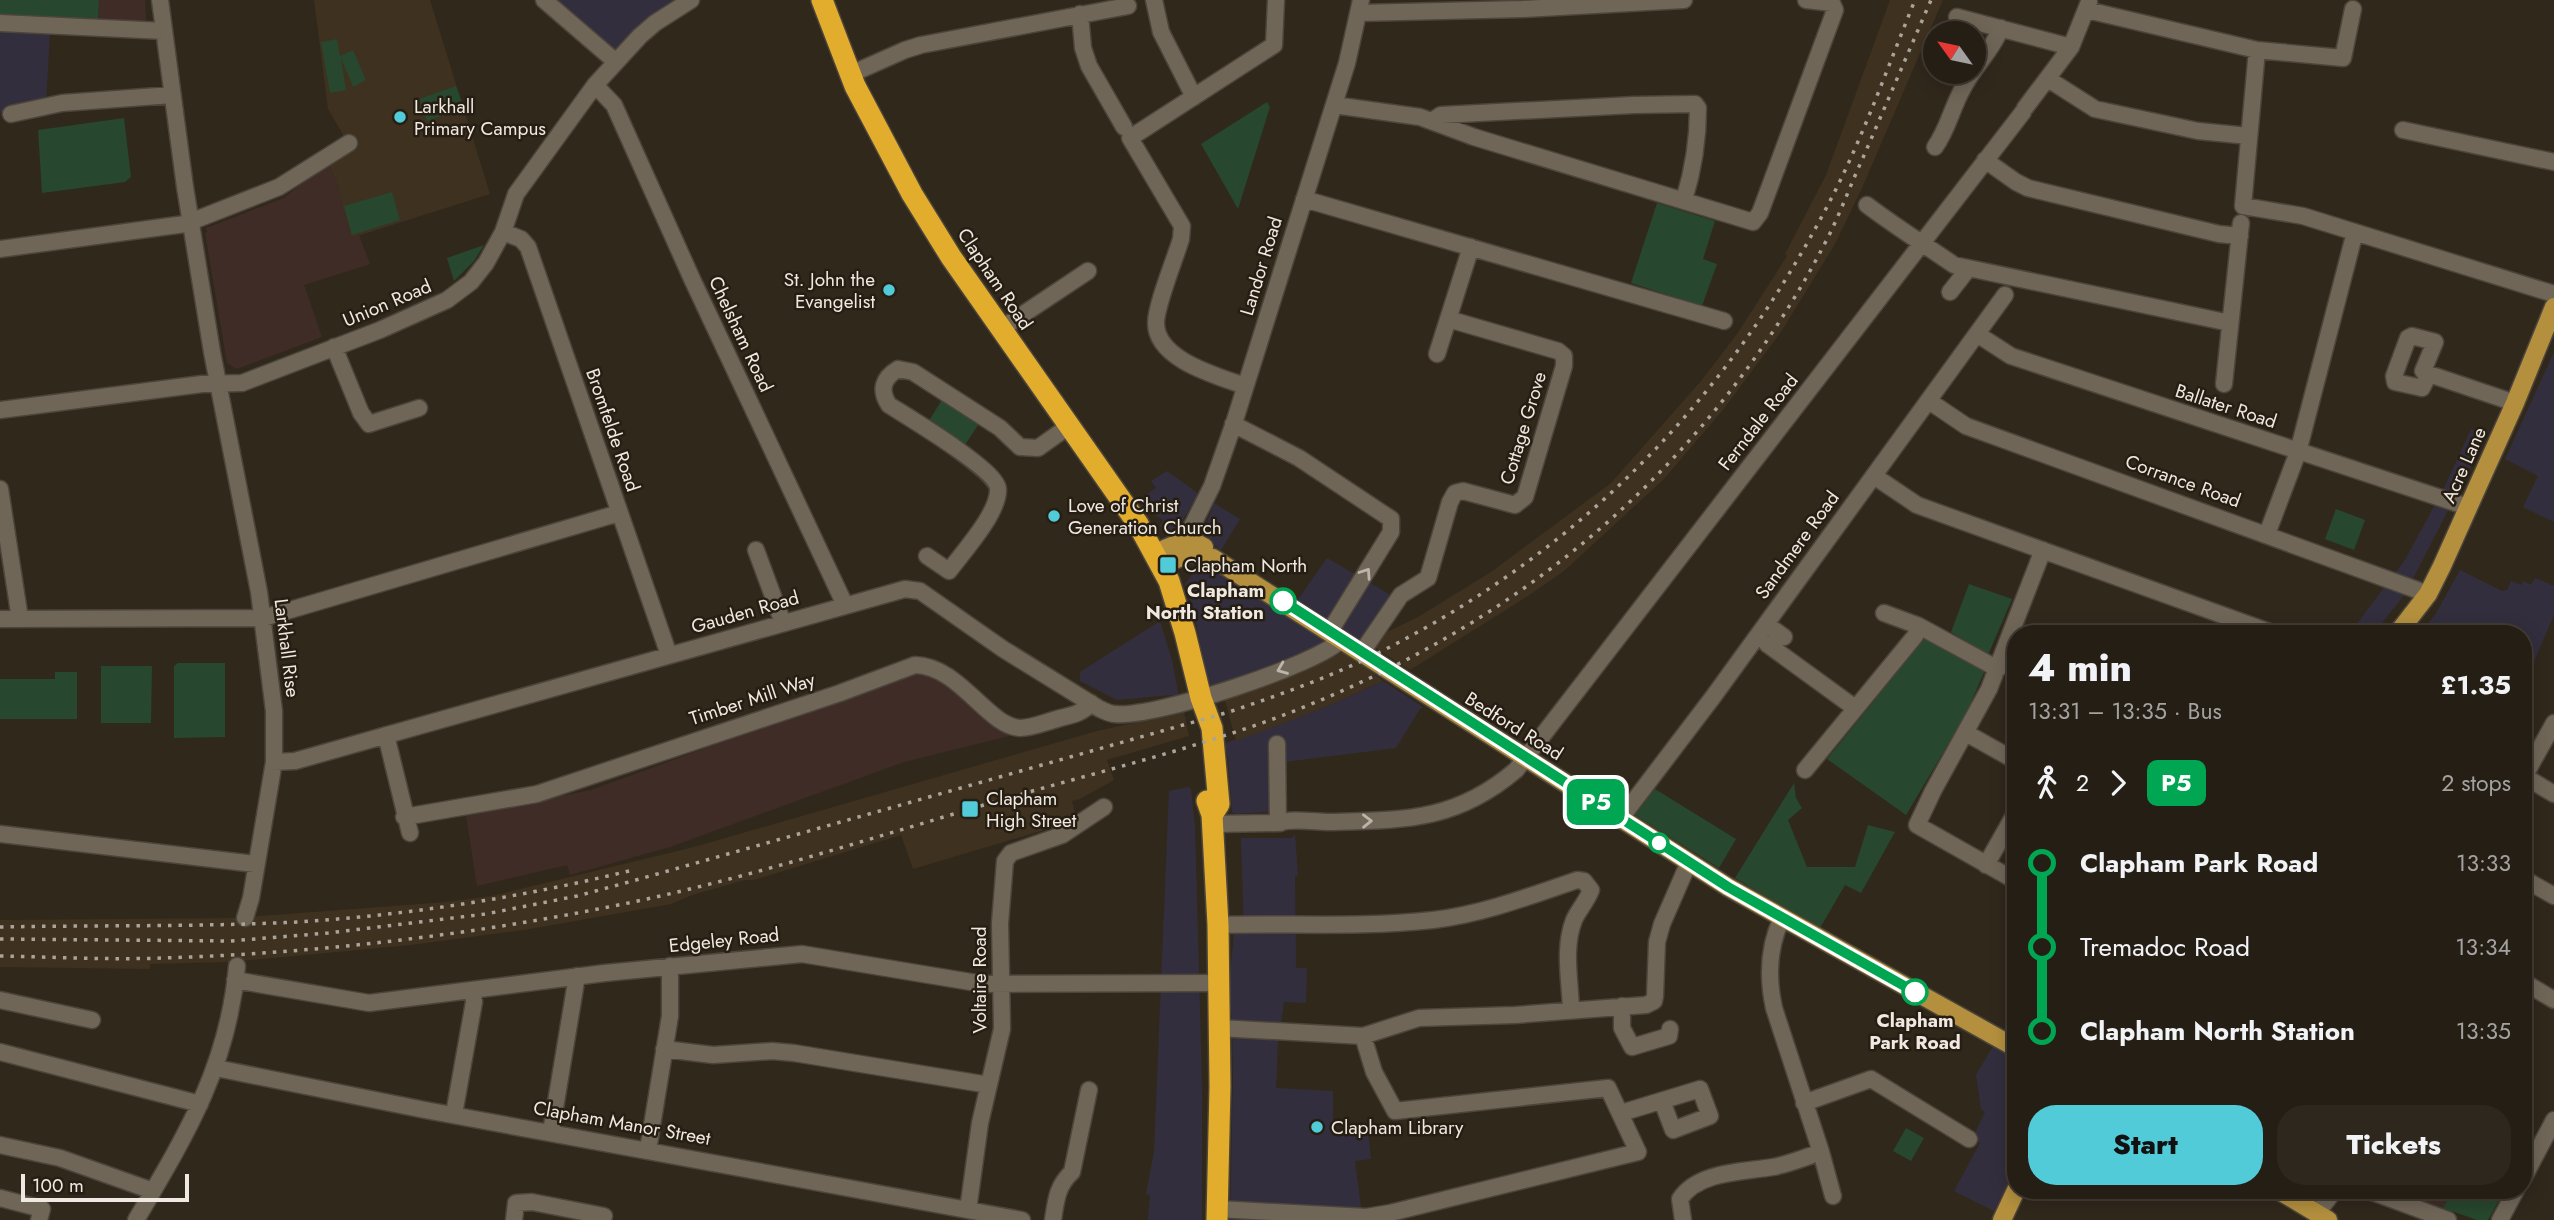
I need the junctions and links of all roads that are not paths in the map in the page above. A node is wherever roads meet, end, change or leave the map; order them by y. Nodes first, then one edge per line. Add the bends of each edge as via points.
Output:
1 (160, 0) edge
2 (544, 0) edge
3 (691, 0) edge
4 (822, 0) edge
5 (1154, 0) edge
6 (1276, 0) edge
7 (1684, 0) edge
8 (1806, 0) edge
9 (2088, 5) edge
10 (1128, 6) dead end
11 (1360, 6) edge
12 (2353, 9) dead end
13 (1080, 14) junction
14 (1957, 17) dead end
15 (0, 23) edge
16 (2001, 28) junction
17 (164, 31) junction
18 (2071, 47) junction
19 (2257, 50) junction
20 (615, 62) junction
21 (851, 74) junction
22 (2049, 79) junction
23 (595, 85) junction
24 (172, 95) junction
25 (1194, 97) junction
26 (1334, 105) junction
27 (11, 114) dead end
28 (1480, 114) junction
29 (1432, 121) junction
30 (2403, 130) dead end
31 (1127, 132) junction
32 (2249, 136) junction
33 (1474, 137) junction
34 (349, 142) dead end
35 (1935, 148) dead end
36 (1985, 160) junction
37 (2554, 162) edge
38 (1304, 199) junction
39 (1684, 200) junction
40 (1867, 205) dead end
41 (191, 222) junction
42 (2241, 222) junction
43 (503, 232) junction
44 (2355, 232) junction
45 (1921, 244) junction
46 (1471, 247) junction
47 (0, 249) edge
48 (1968, 269) junction
49 (1088, 271) dead end
50 (1950, 292) dead end
51 (2554, 294) edge
52 (2005, 295) dead end
53 (2554, 307) edge
54 (1448, 319) junction
55 (1724, 321) dead end
56 (2230, 323) junction
57 (1001, 329) junction
58 (1977, 334) junction
59 (334, 347) junction
60 (1437, 354) dead end
61 (2428, 374) dead end
62 (219, 384) junction
63 (2224, 384) dead end
64 (1245, 386) junction
65 (1929, 401) junction
66 (2515, 403) junction
67 (419, 408) dead end
68 (0, 410) edge
69 (1233, 424) junction
70 (1069, 426) junction
71 (2298, 452) junction
72 (1874, 476) junction
73 (0, 489) edge
74 (2468, 507) junction
75 (619, 513) junction
76 (2267, 534) junction
77 (1189, 541) junction
78 (756, 550) dead end
79 (2043, 550) junction
80 (927, 556) dead end
81 (1213, 558) junction
82 (1158, 560) junction
83 (2428, 594) junction
84 (845, 604) junction
85 (1884, 612) dead end
86 (263, 618) junction
87 (0, 619) edge
88 (20, 619) junction
89 (783, 623) junction
90 (1766, 624) junction
91 (2018, 625) edge
92 (2250, 625) edge
93 (2404, 625) edge
94 (1919, 626) junction
95 (1336, 635) junction
96 (1768, 643) dead end
97 (1362, 652) junction
98 (2007, 652) edge
99 (669, 655) junction
100 (1785, 656) junction
101 (1998, 669) junction
102 (1201, 698) junction
103 (1091, 703) junction
104 (1855, 708) junction
105 (2554, 723) edge
106 (1966, 733) junction
107 (386, 735) junction
108 (1277, 744) dead end
109 (2007, 756) edge
110 (1525, 757) junction
111 (274, 762) junction
112 (2532, 762) edge
113 (1805, 770) dead end
114 (2532, 781) edge
115 (2554, 794) edge
116 (1104, 807) dead end
117 (1629, 807) junction
118 (404, 817) junction
119 (1212, 819) junction
120 (1279, 823) junction
121 (2007, 829) edge
122 (410, 833) dead end
123 (0, 834) edge
124 (1689, 862) junction
125 (256, 864) junction
126 (1986, 865) junction
127 (2007, 876) edge
128 (2532, 884) edge
129 (2554, 896) edge
130 (248, 906) dead end
131 (1782, 918) junction
132 (1218, 925) junction
133 (670, 966) junction
134 (577, 976) junction
135 (1219, 984) junction
136 (1001, 985) junction
137 (2532, 987) edge
138 (473, 990) junction
139 (0, 1000) edge
140 (2554, 1000) edge
141 (1622, 1006) junction
142 (1571, 1009) junction
143 (92, 1020) dead end
144 (1219, 1027) junction
145 (1670, 1028) dead end
146 (1363, 1036) junction
147 (2007, 1043) edge
148 (664, 1049) junction
149 (0, 1052) edge
150 (216, 1068) junction
151 (989, 1085) junction
152 (1089, 1090) dead end
153 (1662, 1101) dead end
154 (1804, 1102) junction
155 (200, 1104) junction
156 (1621, 1113) junction
157 (454, 1114) junction
158 (2554, 1120) edge
159 (551, 1132) junction
160 (1969, 1139) dead end
161 (0, 1145) edge
162 (648, 1150) junction
163 (1821, 1152) junction
164 (2532, 1162) edge
165 (153, 1191) junction
166 (1833, 1196) dead end
167 (0, 1198) edge
168 (2012, 1199) edge
169 (2293, 1199) edge
170 (2330, 1199) edge
171 (2391, 1199) edge
172 (2511, 1199) edge
173 (971, 1214) edge
174 (1218, 1214) edge
175 (604, 1216) dead end
176 (2322, 1216) edge
177 (39, 1220) edge
178 (136, 1220) edge
179 (514, 1220) edge
180 (1022, 1220) edge
181 (1053, 1220) edge
182 (1683, 1220) edge
183 (2001, 1220) edge
184 (2448, 1220) edge
185 (2500, 1220) edge

1 - 17 street, Larkhall Rise
2 - 20 street
3 - 20 street, Union Road via 655,23
4 - 21 highway, Clapham Road
5 - 25 street via 1161,32
6 - 25 street via 1274,45
7 - 11 street via 1523,9
8 - 39 street via 1832,3 1835,10 1760,213 1755,221
9 - 18 street, Ferndale Road
9 - 19 street
10 - 13 street
11 - 26 street, Landor Road
12 - 19 street via 2343,58
13 - 21 street via 905,50
13 - 31 street via 1089,66
14 - 16 street
15 - 17 street
16 - 18 street
16 - 35 street via 1995,44 1963,87
17 - 24 street, Larkhall Rise
18 - 22 street, Ferndale Road
19 - 32 street
20 - 23 street, Union Road
21 - 57 highway, Clapham Road via 895,165
22 - 32 street via 2095,110 2198,131
22 - 36 street, Ferndale Road
23 - 43 street, Union Road via 516,194
23 - 84 street, Chelsham Road via 614,105
24 - 27 street via 62,103
24 - 41 street, Larkhall Rise
25 - 31 street
26 - 29 street
26 - 38 street, Landor Road
28 - 29 street via 1441,116
28 - 33 street
28 - 39 street via 1695,104 1694,155
29 - 33 street
30 - 37 street
31 - 64 street via 1182,226 1157,315 1158,333 1185,362
32 - 42 street
33 - 39 street
34 - 41 street via 279,187
36 - 42 street via 2028,188 2219,234
36 - 45 street, Ferndale Road
38 - 46 street
38 - 64 street, Landor Road
40 - 45 street
41 - 47 street
41 - 62 street, Larkhall Rise
42 - 44 street via 2288,212
42 - 56 street
43 - 59 street, Union Road via 486,263 461,291 425,312
43 - 75 street, Bromfelde Road via 528,247
44 - 51 street
44 - 71 street
45 - 48 street
45 - 110 street, Ferndale Road
46 - 54 street
46 - 55 street
48 - 50 street
48 - 56 street
49 - 57 street
52 - 58 street, Sandmere Road
53 - 66 main road, Acre Lane
54 - 60 street
54 - 97 street, Cottage Grove via 1558,351 1564,366 1525,497 1515,505 1463,491 1455,493 1428,578 1401,596
56 - 63 street
57 - 70 highway, Clapham Road
58 - 65 street, Sandmere Road
58 - 71 street, Ballater Road via 2011,356
59 - 62 street, Union Road via 242,383
59 - 67 street via 369,424
61 - 66 street
62 - 68 street, Union Road
62 - 86 street, Larkhall Rise
64 - 69 street, Landor Road
65 - 72 street, Sandmere Road
65 - 76 street, Corrance Road via 1966,426
66 - 74 main road, Acre Lane
69 - 77 street, Landor Road
95 -> 69 street via 1391,532 1391,519 1298,458
70 - 80 street via 1038,448 1020,447 1000,428 913,372 898,369 890,374 883,385 889,405 984,468 998,485 986,520 949,571
70 - 82 highway, Clapham Road
71 - 74 street, Ballater Road
71 - 76 street
72 - 79 street via 1917,505
72 - 90 street, Sandmere Road
73 - 88 street
74 - 83 main road, Acre Lane
75 - 86 street
75 - 99 street, Bromfelde Road
76 - 83 street, Corrance Road
77 - 81 main road, Bedford Road via 1206,548
77 - 82 main road via 1174,544
78 - 89 street
79 - 91 street
79 - 92 street
81 - 82 main road via 1191,552
81 - 95 main road, Bedford Road
82 - 102 highway via 1175,596
83 - 93 main road, Acre Lane
84 - 89 street, Gauden Road
84 - 103 street, Gauden Road via 905,589 920,591
85 - 94 street
86 - 88 street
86 - 111 street, Larkhall Rise via 274,711
87 - 88 street
89 - 99 street, Gauden Road
90 - 100 street via 1790,640
90 - 117 street, Sandmere Road
94 - 101 street
94 - 104 street
95 - 97 main road, Bedford Road
95 -> 102 street, Gauden Road via 1334,647
96 - 100 street
97 - 110 main road, Bedford Road
98 - 101 street
99 - 107 street, Gauden Road
100 - 104 street
101 - 106 street
102 - 103 street, Gauden Road via 1116,715
102 - 119 highway via 1202,755
103 - 118 street, Timber Mill Way via 1084,711 1016,727 998,719 942,673 915,665 537,794
104 - 113 street
105 - 112 street
106 - 109 street
106 - 126 street via 1917,825
107 - 111 street, Gauden Road via 295,761
107 - 118 street
108 - 120 street
110 - 117 main road, Bedford Road
120 -> 110 street, Ferndale Road via 1419,818 1488,792
111 - 125 street, Larkhall Rise
114 - 115 street
116 - 136 street, Voltaire Road via 1062,835 1007,857 1001,890
117 - 124 main road, Bedford Road
118 - 122 street
119 - 120 street, Ferndale Road
119 - 132 highway
121 - 126 street
123 - 125 street
124 - 131 main road, Bedford Road
124 - 141 street via 1660,933 1654,1001
125 - 130 street, Larkhall Rise
126 - 127 street
128 - 129 street
131 - 147 main road, Bedford Road
131 - 154 street via 1771,950 1770,988
132 - 135 highway
132 - 142 street via 1432,920 1476,913 1584,881 1591,890 1569,939
133 - 134 street, Edgeley Road
133 - 136 street, Edgeley Road via 802,954
133 - 148 street
134 - 138 street, Edgeley Road
134 - 159 street
135 - 136 street, Edgeley Road
135 - 144 highway
136 - 151 street, Voltaire Road via 1002,1029
137 - 140 street
138 - 150 street, Edgeley Road via 363,1003 236,973
138 - 157 street
139 - 143 street
141 - 142 street
141 - 145 street via 1622,1028 1632,1047 1669,1036
142 - 146 street via 1419,1018
144 - 146 street
144 - 174 highway
146 - 156 street via 1374,1072 1395,1111 1608,1088
148 - 151 street via 713,1055 793,1053
148 - 162 street
149 - 155 street
150 - 155 street
150 - 157 street, Clapham Manor Street
151 - 173 street, Voltaire Road via 980,1123
152 - 181 street via 1072,1172 1058,1191
153 - 156 street
154 - 160 street via 1871,1079
154 - 163 street
155 - 165 street
156 - 174 street via 1638,1152 1366,1217
157 - 159 street, Clapham Manor Street
158 - 164 street
159 - 162 street, Clapham Manor Street
161 - 165 street via 60,1158
162 - 173 street, Clapham Manor Street
163 - 166 street
163 - 182 street via 1698,1183 1680,1199
165 - 178 street
167 - 177 street via 42,1209
168 - 183 main road
169 - 176 main road
170 - 176 street
171 - 184 street
172 - 185 street
173 - 180 street, Clapham Manor Street
175 - 179 street via 532,1202 516,1203

